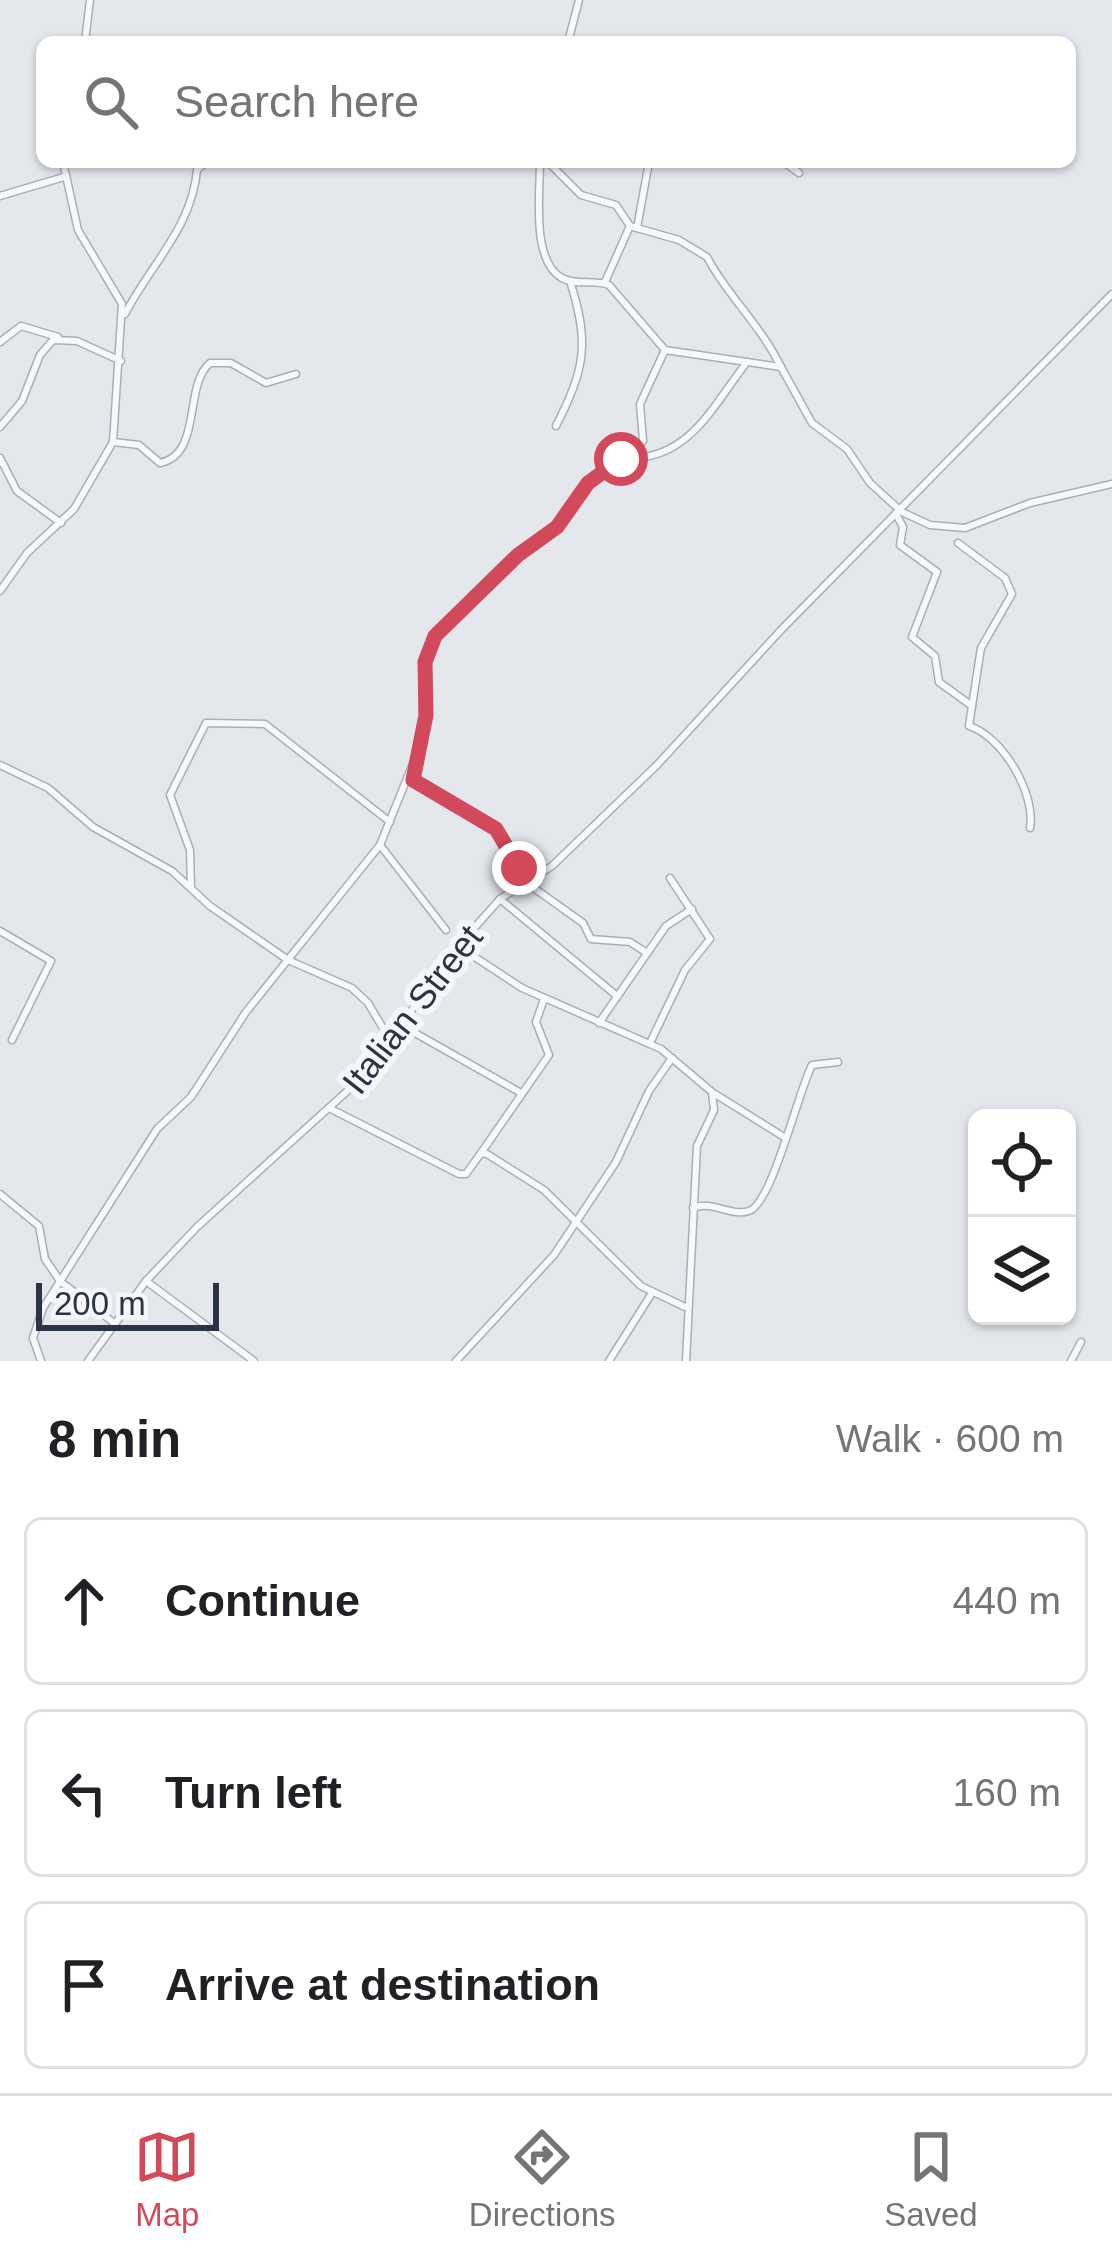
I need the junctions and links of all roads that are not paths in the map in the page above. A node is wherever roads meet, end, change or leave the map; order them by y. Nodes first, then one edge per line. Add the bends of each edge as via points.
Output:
1 (90, 0) edge
2 (579, 0) edge
3 (86, 36) edge
4 (570, 36) edge
5 (63, 168) edge
6 (199, 168) edge
7 (544, 168) edge
8 (551, 168) edge
9 (648, 168) edge
10 (792, 168) edge
11 (799, 173) dead end
12 (64, 177) junction
13 (0, 196) edge
14 (633, 227) junction
15 (570, 281) junction
16 (605, 283) junction
17 (1112, 294) edge
18 (124, 316) junction
19 (58, 338) junction
20 (0, 342) edge
21 (665, 350) junction
22 (121, 361) junction
23 (747, 362) junction
24 (781, 367) junction
25 (296, 374) dead end
26 (556, 426) dead end
27 (0, 427) edge
28 (113, 442) junction
29 (0, 458) edge
30 (630, 458) junction
31 (1112, 484) edge
32 (899, 514) junction
33 (61, 523) junction
34 (958, 543) dead end
35 (0, 591) edge
36 (972, 706) junction
37 (0, 765) edge
38 (412, 776) junction
39 (390, 822) junction
40 (1030, 828) dead end
41 (380, 845) junction
42 (670, 878) dead end
43 (524, 881) junction
44 (191, 888) junction
45 (500, 899) junction
46 (692, 909) junction
47 (446, 929) dead end
48 (0, 931) edge
49 (458, 946) junction
50 (647, 953) junction
51 (288, 960) junction
52 (616, 996) junction
53 (544, 999) junction
54 (599, 1023) junction
55 (400, 1024) junction
56 (12, 1040) dead end
57 (390, 1040) junction
58 (650, 1043) junction
59 (672, 1058) junction
60 (838, 1062) dead end
61 (712, 1092) junction
62 (521, 1093) junction
63 (331, 1109) junction
64 (784, 1137) junction
65 (482, 1153) junction
66 (0, 1194) edge
67 (693, 1208) junction
68 (575, 1222) junction
69 (60, 1281) junction
70 (146, 1281) junction
71 (653, 1292) junction
72 (685, 1306) junction
73 (114, 1323) junction
74 (1081, 1342) dead end
75 (41, 1361) edge
76 (88, 1361) edge
77 (254, 1361) edge
78 (457, 1361) edge
79 (609, 1361) edge
80 (686, 1361) edge
81 (1071, 1361) edge

1 - 3 street
2 - 4 street
5 - 12 street
6 - 18 street via 185,221
7 - 15 street via 543,251
8 - 14 street via 581,195 616,205
9 - 14 street
10 - 11 street
12 - 13 street
12 - 18 street via 78,230
14 - 16 street
14 - 24 street via 707,257
15 - 16 street
15 - 26 street via 584,324 581,370
16 - 21 street
17 - 32 street, Italian Street
18 - 22 street
19 - 20 street via 21,326
19 - 22 street
19 - 27 street
21 - 23 street
21 - 30 street via 640,404 643,440
22 - 28 street
23 - 24 street
23 - 30 street via 675,449
24 - 32 street via 812,423 847,448
25 - 28 street via 266,383 231,363 210,363 172,459 160,463 140,445
28 - 33 street
29 - 33 street via 17,491
30 - 38 street via 588,483 557,527 435,636
31 - 32 street via 965,528
32 - 36 street via 899,544 938,572 912,637 935,656 939,682
32 - 43 street, Italian Street via 564,856
33 - 35 street
34 - 36 street via 1005,578 1012,594 981,648
36 - 40 street via 967,724 991,736 1017,776
37 - 44 street via 48,788 93,827
38 - 39 street
38 - 43 street via 496,829
39 - 41 street
39 - 44 street via 265,724 208,722 170,795 190,850
41 - 47 street
41 - 51 street
42 - 46 street
43 - 45 street, Italian Street
43 - 50 street via 583,923 595,941 630,942
44 - 51 street
45 - 49 street, Italian Street
45 - 52 street
46 - 50 street via 672,920
46 - 58 street via 710,939 685,970
48 - 56 street via 51,961
49 - 53 street
49 - 55 street, Italian Street
50 - 52 street
51 - 57 street via 362,995
51 - 69 street via 191,1097 147,1142
52 - 54 street
53 - 54 street
53 - 62 street via 536,1022 550,1052
54 - 58 street
55 - 57 street, Italian Street
55 - 62 street
57 - 63 street, Italian Street
58 - 59 street
59 - 61 street
59 - 68 street
60 - 64 street via 812,1065
61 - 64 street
61 - 67 street via 714,1110 698,1140
62 - 65 street
63 - 65 street via 459,1174
63 - 70 street, Italian Street
64 - 67 street via 754,1208
65 - 68 street via 544,1190
66 - 69 street via 39,1226 45,1259
67 - 72 street
68 - 71 street
68 - 78 street
69 - 73 street
69 - 75 street via 33,1338
70 - 73 street, Italian Street
70 - 77 street
71 - 72 street
71 - 79 street
72 - 80 street
73 - 76 street, Italian Street
74 - 81 street

